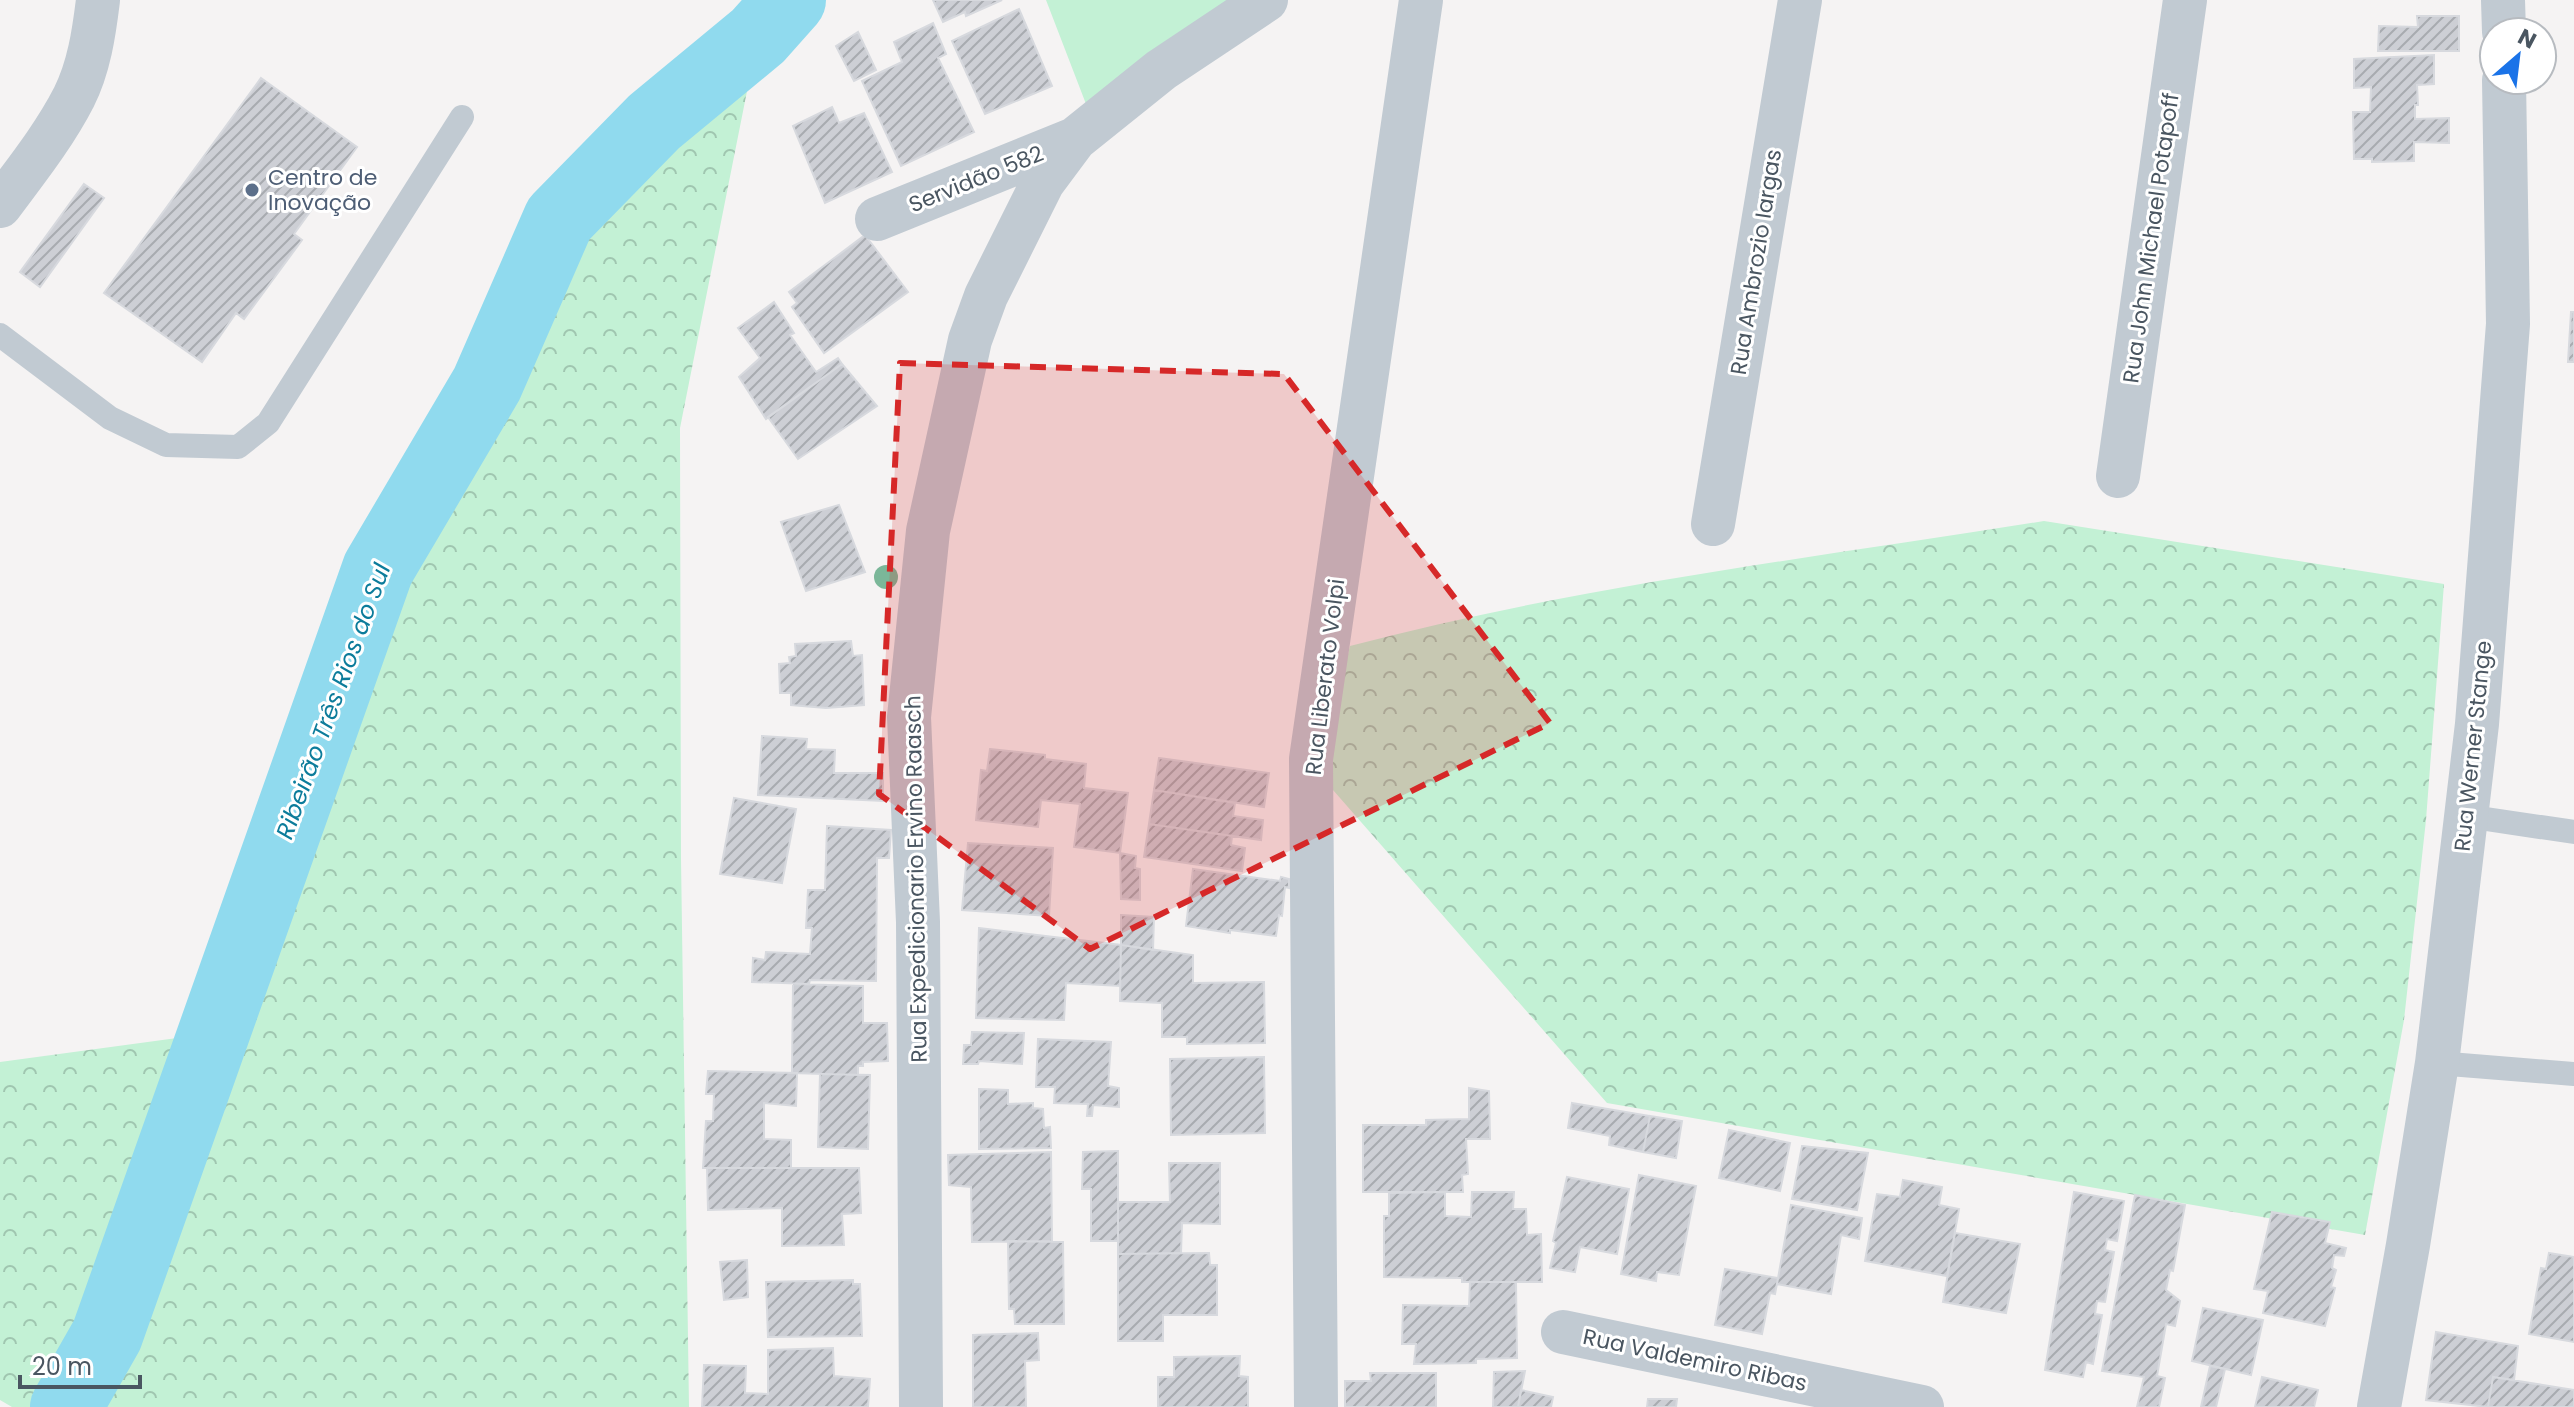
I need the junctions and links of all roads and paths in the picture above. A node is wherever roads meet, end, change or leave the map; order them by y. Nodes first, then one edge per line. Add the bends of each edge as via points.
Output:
1 (98, 0) edge
2 (1266, 0) edge
3 (1421, 0) edge
4 (1800, 0) edge
5 (2185, 0) edge
6 (2504, 96) edge
7 (462, 117) dead end
8 (1075, 139) junction
9 (0, 206) edge
10 (877, 219) dead end
11 (0, 335) edge
12 (2118, 476) dead end
13 (1713, 524) dead end
14 (2466, 816) junction
15 (2574, 832) edge
16 (2437, 1063) junction
17 (2574, 1074) edge
18 (1563, 1332) dead end
19 (921, 1407) edge
20 (1316, 1407) edge
21 (1922, 1407) edge
22 (2379, 1407) edge

1 - 9 street via 93,40 75,95
2 - 8 street, Rua Expedicionario Ervino Raasch via 1161,70
3 - 20 street, Rua Liberato Volpi via 1311,759
4 - 13 street, Rua Ambrozio Iargas
5 - 12 street, Rua John Michael Potapoff
6 - 14 street, Rua Werner Stange via 2508,324
7 - 11 lane via 268,423 238,447 166,445 110,418
8 - 10 street, Servidão 582
8 - 19 street, Rua Expedicionario Ervino Raasch via 1043,182 986,296 970,340 928,531 909,717 918,922
14 - 15 lane
14 - 16 street, Rua Werner Stange
16 - 17 lane
16 - 22 street, Rua Werner Stange
18 - 21 street, Rua Valdemiro Ribas

